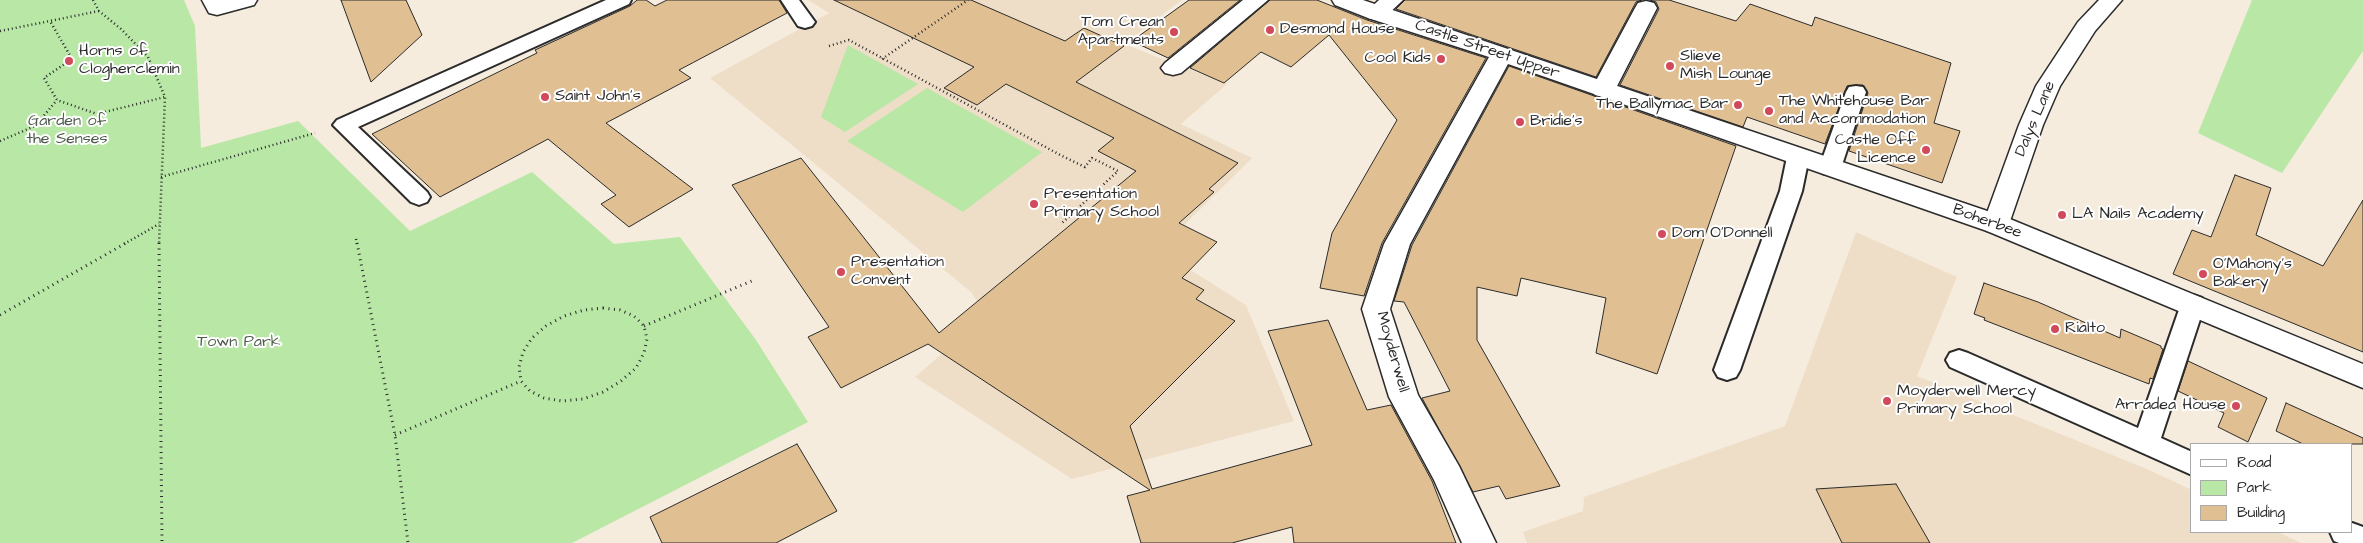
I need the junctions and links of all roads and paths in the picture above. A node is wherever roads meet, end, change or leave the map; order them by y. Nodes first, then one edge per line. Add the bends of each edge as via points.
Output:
1 (94, 0) edge
2 (213, 0) edge
3 (246, 0) edge
4 (622, 0) edge
5 (790, 0) edge
6 (968, 0) edge
7 (1257, 0) edge
8 (1343, 0) edge
9 (2111, 0) edge
10 (1384, 6) edge
11 (1646, 8) dead end
12 (99, 11) junction
13 (50, 21) junction
14 (805, 22) dead end
15 (0, 32) edge
16 (829, 46) dead end
17 (1502, 54) junction
18 (882, 59) junction
19 (1174, 68) dead end
20 (1603, 90) junction
21 (1856, 92) dead end
22 (164, 97) junction
23 (57, 100) junction
24 (344, 125) junction
25 (0, 141) edge
26 (1798, 157) junction
27 (1830, 168) junction
28 (161, 177) junction
29 (419, 197) dead end
30 (1062, 223) dead end
31 (159, 224) junction
32 (1996, 224) junction
33 (356, 239) dead end
34 (754, 280) dead end
35 (2193, 304) junction
36 (0, 315) edge
37 (644, 326) junction
38 (1959, 360) dead end
39 (1727, 370) dead end
40 (2363, 376) edge
41 (521, 380) junction
42 (395, 435) junction
43 (2146, 443) junction
44 (2190, 463) edge
45 (2346, 533) edge
46 (2363, 540) edge
47 (162, 543) edge
48 (408, 543) edge
49 (1479, 543) edge

1 - 12 path
2 - 3 main road via 217,8
4 - 24 lane
5 - 14 lane
6 - 18 path
7 - 19 main road
8 - 10 main road, Castle Street Upper
9 - 32 main road, Dalys Lane via 2086,28 2048,86
10 - 17 main road, Castle Street Upper
11 - 20 main road
12 - 13 path
12 - 22 path via 148,56
13 - 15 path
13 - 23 path via 72,59 44,78
16 - 18 path via 849,40
17 - 20 main road, Castle Street Upper
17 - 49 main road, Moyderwell via 1397,244 1376,309 1404,397 1448,475
18 - 30 path via 1070,160 1085,167 1092,158 1118,171
20 - 26 main road, Boherbee
21 - 27 lane
22 - 23 path via 97,114
22 - 28 path
23 - 25 path via 35,126
24 - 28 path
24 - 29 lane
26 - 27 main road, Boherbee
26 - 39 lane via 1791,191
27 - 32 main road, Boherbee
28 - 31 path
31 - 36 path
31 - 47 path
32 - 35 main road, Boherbee
33 - 42 path
34 - 37 path
35 - 40 main road, Boherbee
35 - 43 lane
37 - 41 path via 634,316 620,310 584,310 564,316 532,338 519,367
37 - 41 path via 647,339 636,368 603,392 583,399 562,401 530,392
38 - 43 lane
41 - 42 path
42 - 48 path
43 - 44 lane
45 - 46 lane

